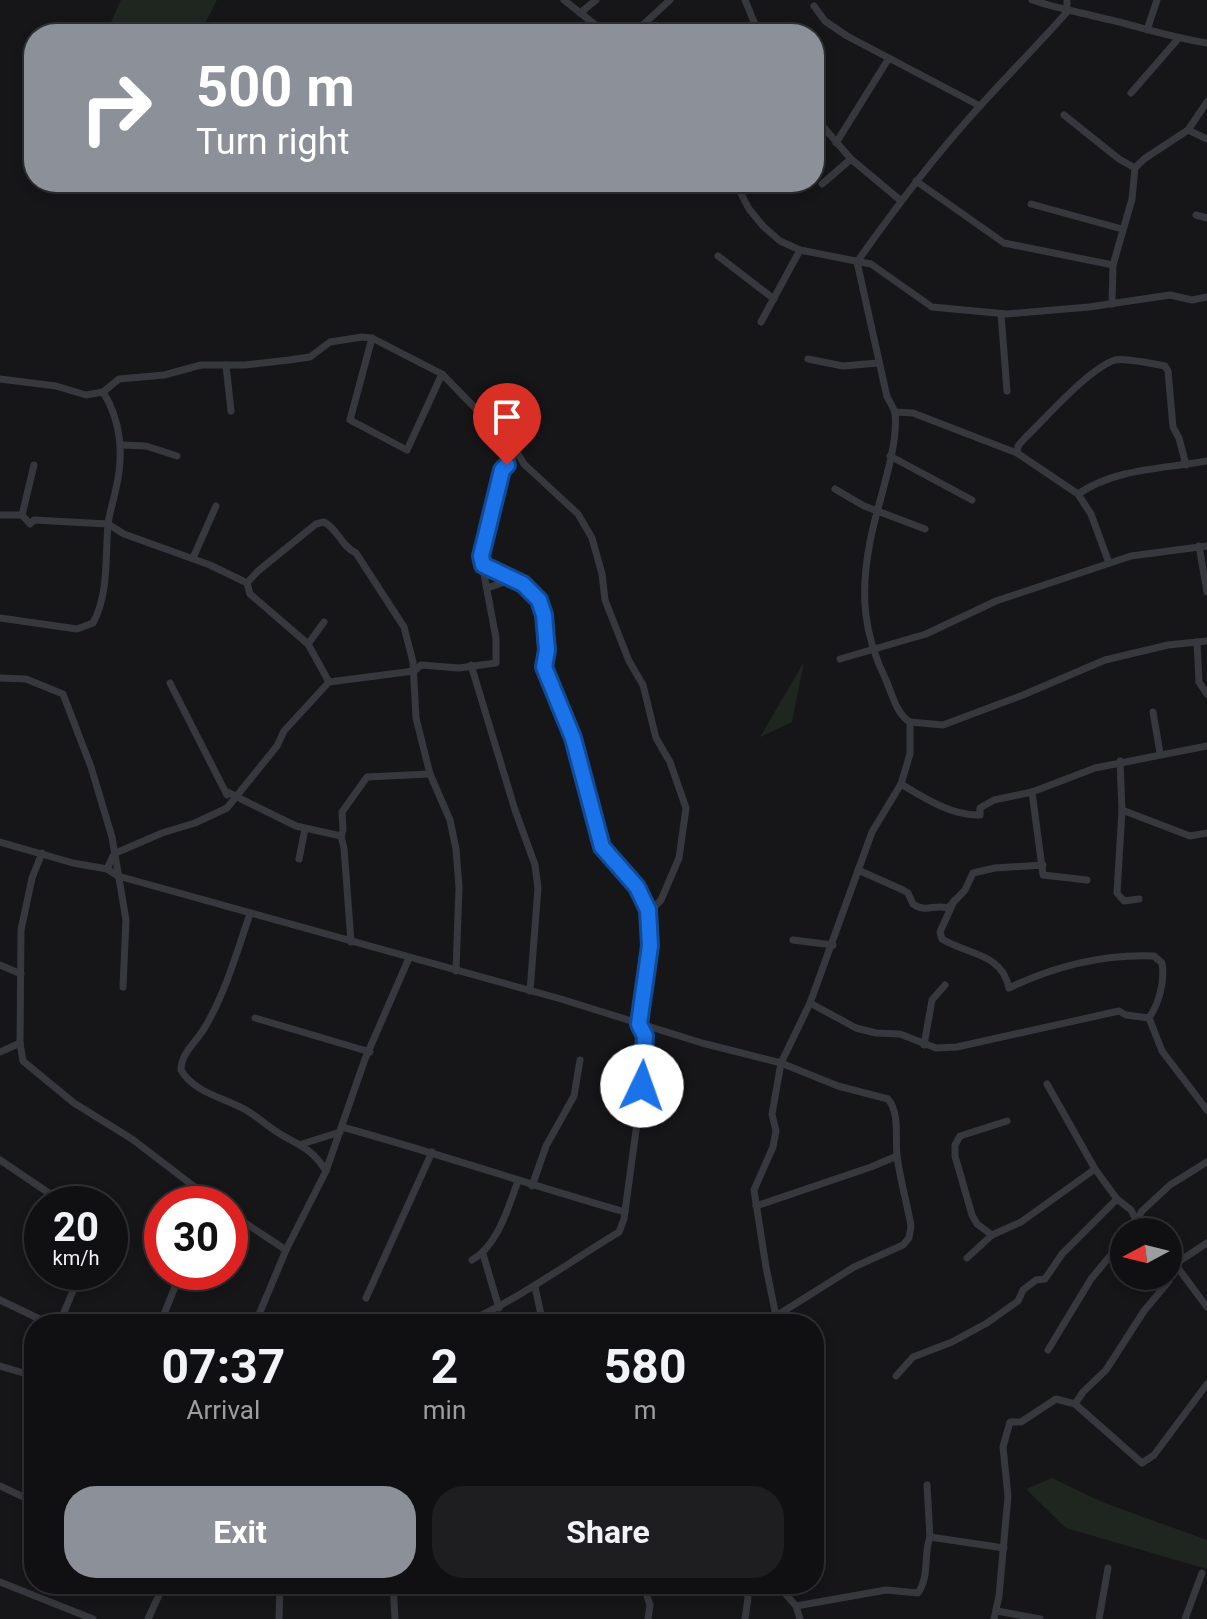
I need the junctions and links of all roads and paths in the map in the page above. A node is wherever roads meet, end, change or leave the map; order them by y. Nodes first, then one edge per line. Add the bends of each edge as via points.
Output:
1 (564, 0) edge
2 (596, 0) edge
3 (670, 0) edge
4 (745, 0) edge
5 (1032, 0) edge
6 (1067, 0) edge
7 (1157, 0) edge
8 (814, 6) dead end
9 (1067, 12) junction
10 (580, 13) junction
11 (594, 24) edge
12 (644, 24) edge
13 (755, 24) edge
14 (1147, 30) junction
15 (1178, 39) junction
16 (1207, 43) edge
17 (889, 58) junction
18 (1131, 93) dead end
19 (1207, 102) edge
20 (980, 106) junction
21 (1064, 115) dead end
22 (824, 128) edge
23 (1188, 130) junction
24 (1207, 139) edge
25 (836, 143) junction
26 (851, 159) junction
27 (1135, 168) junction
28 (916, 181) junction
29 (824, 182) edge
30 (740, 192) edge
31 (900, 200) junction
32 (1031, 204) dead end
33 (1196, 215) dead end
34 (1207, 218) edge
35 (1122, 229) junction
36 (800, 250) junction
37 (718, 256) dead end
38 (857, 262) junction
39 (1113, 265) junction
40 (1207, 297) edge
41 (774, 299) junction
42 (1112, 304) junction
43 (1001, 314) junction
44 (761, 322) dead end
45 (372, 338) junction
46 (808, 359) dead end
47 (878, 363) junction
48 (226, 365) junction
49 (442, 374) junction
50 (0, 379) edge
51 (1007, 391) dead end
52 (103, 392) junction
53 (231, 411) dead end
54 (895, 412) junction
55 (121, 445) junction
56 (515, 449) junction
57 (1017, 453) junction
58 (177, 456) dead end
59 (890, 456) junction
60 (1207, 461) edge
61 (34, 465) dead end
62 (1186, 465) junction
63 (835, 489) dead end
64 (1078, 494) junction
65 (972, 500) dead end
66 (216, 506) dead end
67 (877, 511) junction
68 (0, 515) edge
69 (22, 515) junction
70 (108, 524) junction
71 (925, 529) dead end
72 (1203, 546) edge
73 (193, 558) junction
74 (1109, 563) junction
75 (483, 565) junction
76 (247, 583) junction
77 (524, 585) junction
78 (487, 588) junction
79 (1207, 592) edge
80 (0, 618) edge
81 (324, 622) dead end
82 (1207, 641) edge
83 (1197, 642) junction
84 (308, 644) junction
85 (872, 649) junction
86 (840, 659) dead end
87 (471, 665) junction
88 (414, 671) junction
89 (0, 678) edge
90 (329, 682) junction
91 (170, 683) dead end
92 (1207, 694) edge
93 (1153, 712) dead end
94 (910, 722) junction
95 (1207, 746) edge
96 (1160, 753) junction
97 (1120, 761) junction
98 (430, 774) junction
99 (901, 784) junction
100 (227, 792) junction
101 (1032, 792) junction
102 (236, 798) junction
103 (227, 808) junction
104 (1122, 810) junction
105 (305, 829) junction
106 (1207, 833) edge
107 (341, 836) junction
108 (0, 842) edge
109 (42, 853) junction
110 (113, 856) junction
111 (299, 859) dead end
112 (1043, 865) junction
113 (107, 869) junction
114 (858, 870) junction
115 (118, 876) junction
116 (1087, 880) dead end
117 (1139, 899) dead end
118 (954, 901) junction
119 (250, 914) junction
120 (646, 916) junction
121 (793, 940) dead end
122 (351, 942) junction
123 (833, 945) junction
124 (409, 958) junction
125 (0, 965) edge
126 (456, 971) junction
127 (21, 974) junction
128 (945, 985) dead end
129 (123, 987) dead end
130 (530, 991) junction
131 (810, 1003) junction
132 (255, 1018) dead end
133 (1149, 1018) junction
134 (639, 1024) junction
135 (20, 1043) junction
136 (924, 1045) junction
137 (10, 1047) junction
138 (0, 1052) edge
139 (370, 1052) junction
140 (21, 1054) junction
141 (580, 1060) dead end
142 (781, 1063) junction
143 (1047, 1084) dead end
144 (1207, 1110) edge
145 (1007, 1121) dead end
146 (341, 1130) junction
147 (302, 1144) junction
148 (432, 1152) junction
149 (897, 1156) junction
150 (0, 1160) edge
151 (1207, 1162) edge
152 (1095, 1169) junction
153 (326, 1171) junction
154 (518, 1181) junction
155 (38, 1186) edge
156 (193, 1186) edge
157 (532, 1186) junction
158 (1117, 1199) junction
159 (756, 1206) junction
160 (625, 1212) junction
161 (1136, 1218) edge
162 (1139, 1218) edge
163 (248, 1225) edge
164 (992, 1235) junction
165 (1207, 1243) edge
166 (286, 1250) junction
167 (483, 1254) junction
168 (1110, 1256) edge
169 (967, 1258) dead end
170 (1182, 1259) edge
171 (472, 1260) dead end
172 (1182, 1273) edge
173 (535, 1287) junction
174 (73, 1290) edge
175 (174, 1290) edge
176 (1162, 1290) edge
177 (366, 1298) dead end
178 (0, 1300) edge
179 (1207, 1307) edge
180 (499, 1308) junction
181 (29, 1314) edge
182 (63, 1314) edge
183 (164, 1314) edge
184 (259, 1314) edge
185 (485, 1314) edge
186 (541, 1314) edge
187 (776, 1314) edge
188 (779, 1314) edge
189 (1048, 1350) dead end
190 (0, 1366) edge
191 (24, 1373) edge
192 (896, 1376) dead end
193 (1207, 1384) edge
194 (1075, 1404) junction
195 (927, 1485) dead end
196 (0, 1486) edge
197 (24, 1497) edge
198 (930, 1537) junction
199 (1004, 1548) junction
200 (1108, 1568) dead end
201 (1202, 1573) dead end
202 (0, 1582) edge
203 (24, 1592) edge
204 (30, 1594) edge
205 (159, 1594) edge
206 (280, 1594) edge
207 (394, 1594) edge
208 (646, 1594) edge
209 (747, 1594) edge
210 (790, 1596) joint
211 (805, 1604) junction
212 (796, 1606) junction
213 (996, 1615) edge
214 (93, 1619) edge
215 (148, 1619) edge
216 (279, 1619) edge
217 (395, 1619) edge
218 (648, 1619) edge
219 (745, 1619) edge
220 (800, 1619) edge
221 (1040, 1619) edge
222 (1099, 1619) edge
223 (1185, 1619) edge

1 - 10 street
2 - 10 street
3 - 12 street
4 - 13 street
5 - 9 street
6 - 9 street
7 - 14 street
8 - 17 street via 834,28
9 - 14 street
9 - 20 street
10 - 11 street
14 - 15 street
15 - 16 street
15 - 18 street
17 - 20 street
17 - 25 street
19 - 23 street
20 - 28 street
21 - 27 street
22 - 25 street
23 - 24 street
23 - 27 street
25 - 26 street
26 - 29 street
26 - 31 street
27 - 35 street
28 - 31 street
28 - 39 street via 1004,243
30 - 36 street via 763,226
31 - 38 street
32 - 35 street
33 - 34 street
35 - 39 street
36 - 38 street
36 - 41 street
37 - 41 street
38 - 43 street via 871,264 932,307
38 - 47 street
39 - 42 street
40 - 42 street via 1170,295
41 - 44 street
42 - 43 street
43 - 51 street
45 - 48 street via 330,342 310,357
45 - 49 street
45 - 49 street via 350,420 407,450
46 - 47 street via 843,366
47 - 54 street
48 - 52 street via 119,379
48 - 53 street
49 - 56 street
50 - 52 street via 86,395
52 - 55 street via 113,407
54 - 57 street via 913,413
54 - 59 street
55 - 58 street
55 - 70 street
56 - 75 street via 502,470 481,550
56 - 120 street via 578,514 592,538 605,600 643,685 656,738 686,808 679,858 661,900
57 - 62 street via 1024,439 1093,372 1117,359 1165,366 1173,427
57 - 64 street
59 - 65 street
59 - 67 street
60 - 62 street
61 - 69 street
62 - 64 street via 1113,475
63 - 67 street
64 - 74 street
66 - 73 street
67 - 71 street
67 - 85 street via 864,602
68 - 69 street
69 - 70 street via 30,524
70 - 73 street
70 - 80 street via 107,564 93,623 77,629
72 - 74 street
72 - 79 street
73 - 76 street
74 - 85 street via 996,601 926,634
75 - 77 street
75 - 78 street
76 - 84 street via 250,594
76 - 88 street via 324,522 358,556 404,627
77 - 78 street via 505,582
77 - 120 street via 539,600 544,615 544,667 573,738 602,847 637,887
78 - 87 street via 498,661
81 - 84 street
82 - 83 street
83 - 92 street via 1199,682
83 - 94 street via 1105,660 943,725
84 - 90 street
85 - 86 street
85 - 94 street via 903,718
87 - 88 street via 421,665
87 - 130 street via 535,865
88 - 90 street
88 - 98 street via 416,718
89 - 110 street via 26,679 63,694 103,805
90 - 102 street via 284,731
91 - 100 street
93 - 96 street
94 - 99 street via 910,754
95 - 96 street
96 - 97 street
97 - 101 street
97 - 104 street
98 - 107 street via 367,777 342,812
98 - 126 street via 456,849
99 - 101 street via 929,801 972,815 980,815 980,808 994,800
99 - 114 street via 872,832
100 - 102 street
100 - 103 street
101 - 112 street
102 - 103 street
102 - 105 street
103 - 110 street
104 - 106 street via 1190,836
104 - 117 street via 1117,893 1124,901
105 - 107 street
105 - 111 street
107 - 122 street
108 - 109 street
109 - 113 street
109 - 127 street via 22,919
110 - 113 street
110 - 115 street
112 - 116 street via 1043,875
112 - 118 street via 973,873
113 - 115 street
114 - 118 street via 908,893 918,909 948,908
114 - 123 street
115 - 119 street
115 - 129 street via 126,920
118 - 133 street via 940,932 942,939 997,964 1006,973 1009,988 1093,959 1154,956 1162,963 1164,977
119 - 122 street
119 - 147 street via 221,994 204,1030 181,1060 181,1070 195,1085
120 - 134 street via 650,946
121 - 123 street
122 - 124 street
123 - 131 street
124 - 126 street
124 - 139 street
125 - 127 street
126 - 130 street
127 - 135 street
128 - 136 street via 932,1000
130 - 134 street
131 - 136 street via 856,1028 900,1034
131 - 142 street
132 - 139 street
133 - 136 street via 1119,1011 957,1047
133 - 144 street via 1162,1051
134 - 142 street
134 - 160 street via 645,1036 642,1086
135 - 137 street
135 - 140 street
137 - 138 street
137 - 140 street
139 - 146 street
140 - 156 street via 53,1087
141 - 157 street via 574,1096 546,1146
142 - 149 street via 888,1099
142 - 159 street via 772,1114 776,1131 754,1190
143 - 152 street
145 - 164 street via 960,1136 955,1145 972,1215
146 - 147 street
146 - 148 street
146 - 153 street
147 - 153 street
148 - 154 street
148 - 177 street
149 - 159 street
149 - 188 street via 909,1238
150 - 155 street
151 - 162 street via 1170,1185
152 - 158 street
152 - 164 street via 1021,1222
153 - 166 street
154 - 157 street
154 - 167 street
157 - 160 street
158 - 161 street
158 - 192 street via 1062,1254 1045,1279 1023,1290 1018,1301 987,1323 913,1357
159 - 187 street
160 - 173 street via 619,1232
163 - 166 street
164 - 169 street
165 - 170 street
166 - 184 street
167 - 171 street
167 - 180 street
168 - 189 street
172 - 179 street
173 - 180 street
173 - 186 street
174 - 182 street
175 - 183 street
176 - 194 street via 1106,1370
178 - 181 street
180 - 185 street
190 - 191 street
193 - 194 street via 1154,1455 1142,1463
194 - 199 street via 1056,1399 1021,1422 1010,1422 1003,1447 1008,1496
195 - 198 street
196 - 197 street
198 - 199 street
198 - 211 street via 926,1577 918,1593 886,1590
199 - 213 street
200 - 222 street
201 - 223 street
202 - 203 street
204 - 214 street
205 - 215 street
206 - 216 street
207 - 217 street
208 - 218 street
209 - 219 street
210 - 211 street
210 - 212 street
211 - 212 street
212 - 220 street
213 - 221 street

